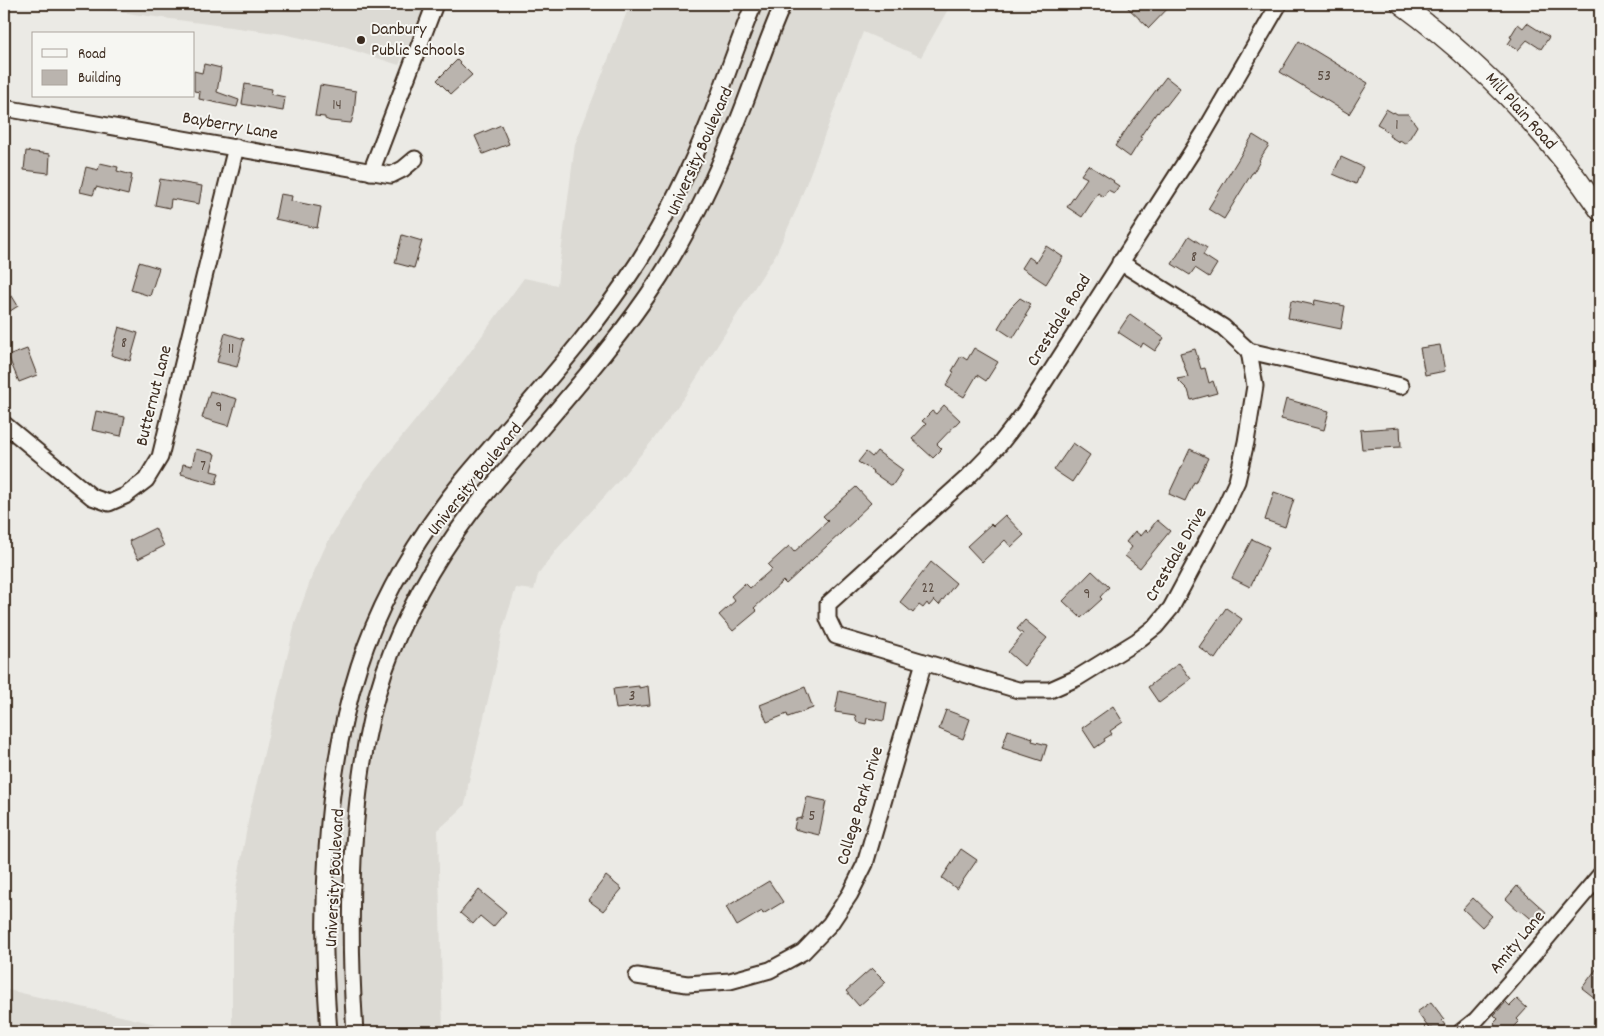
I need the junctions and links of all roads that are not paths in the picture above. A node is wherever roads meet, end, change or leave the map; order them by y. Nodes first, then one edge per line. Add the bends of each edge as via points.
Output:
1 (435, 4) edge
2 (754, 4) edge
3 (783, 4) edge
4 (1280, 4) edge
5 (1400, 4) edge
6 (4, 108) edge
7 (236, 147) junction
8 (415, 159) dead end
9 (371, 172) junction
10 (1600, 211) edge
11 (1120, 262) junction
12 (1249, 351) junction
13 (1401, 386) dead end
14 (4, 424) edge
15 (828, 619) joint
16 (924, 662) junction
17 (1600, 875) edge
18 (637, 976) dead end
19 (329, 1032) edge
20 (355, 1032) edge
21 (1461, 1032) edge

1 - 9 street
2 - 19 street, University Boulevard via 695,155 652,240 592,328 471,470 427,528 407,558 373,628 348,707 333,788 325,923
3 - 20 street, University Boulevard via 723,158 683,239 612,344 448,543 425,580 397,638 373,713 359,791 351,923
4 - 11 street, Crestdale Road via 1204,133
5 - 10 main road, Mill Plain Road via 1466,55 1501,88 1566,164
6 - 7 street, Bayberry Lane
7 - 9 street, Bayberry Lane
7 - 14 street, Butternut Lane via 160,457 146,480 125,496 109,503 92,497
8 - 9 street, Bayberry Lane via 403,170 391,174
11 - 12 street via 1223,327
11 - 15 street, Crestdale Road via 1025,412 1000,444 828,604
12 - 13 street
12 - 16 street, Crestdale Drive via 1255,386 1238,481 1171,608 1156,626 1077,678 1050,690 1018,690
15 - 16 street, Crestdale Drive via 836,636
16 - 18 street, College Park Drive via 865,864 830,924 803,952 770,970 730,981 687,984
17 - 21 street, Amity Lane via 1509,983

